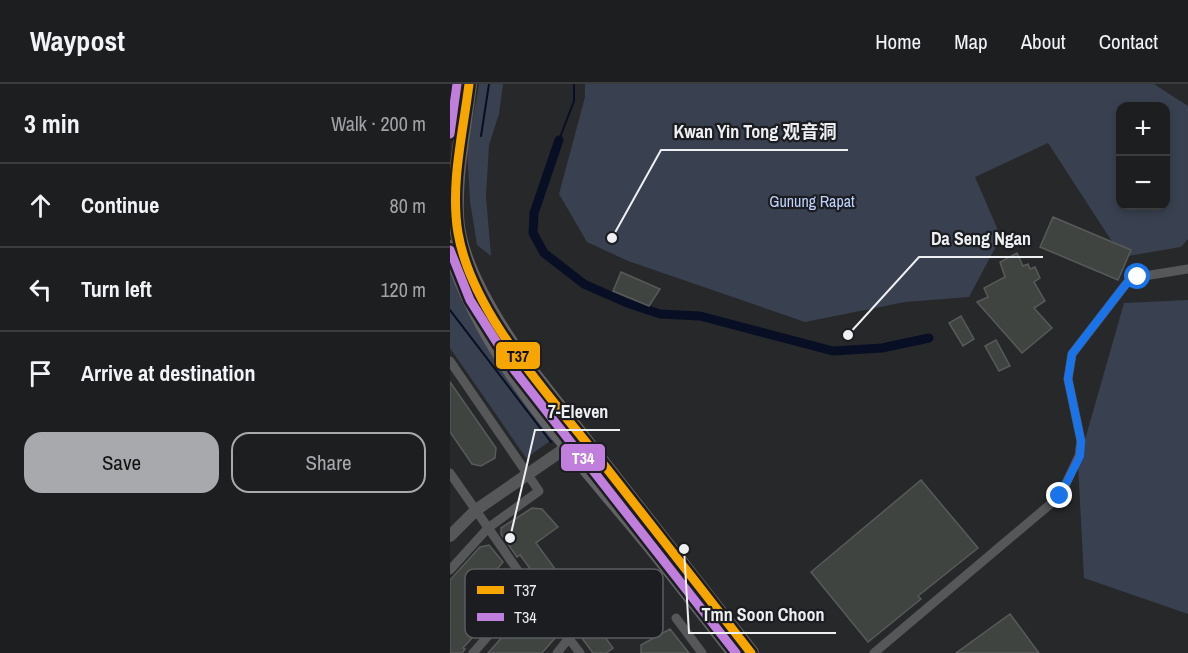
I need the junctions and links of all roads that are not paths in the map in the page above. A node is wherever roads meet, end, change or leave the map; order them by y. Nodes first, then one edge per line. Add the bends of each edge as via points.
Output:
1 (453, 84) edge
2 (464, 84) edge
3 (469, 84) edge
4 (450, 100) edge
5 (450, 155) edge
6 (456, 188) junction
7 (450, 248) edge
8 (1188, 269) edge
9 (450, 361) edge
10 (560, 410) junction
11 (567, 447) junction
12 (601, 463) junction
13 (450, 473) edge
14 (528, 474) junction
15 (476, 510) junction
16 (488, 528) junction
17 (450, 536) edge
18 (517, 569) edge
19 (450, 570) edge
20 (676, 618) dead end
21 (486, 638) edge
22 (569, 638) joint
23 (473, 653) edge
24 (557, 653) edge
25 (580, 653) edge
26 (702, 653) edge
27 (735, 653) edge
28 (751, 653) edge
29 (874, 653) edge

1 - 4 highway
2 - 5 highway
3 - 6 highway
5 - 6 highway
6 - 10 highway via 458,232 478,287 504,335
7 - 11 highway via 469,295 496,344
8 - 29 street via 1138,277 1126,284 1072,354 1068,379 1081,441 1080,456 1060,496
9 - 14 street
10 - 11 highway
10 - 12 highway
11 - 12 highway via 582,450
11 - 14 street
11 - 27 highway
12 - 28 highway
13 - 15 street
14 - 15 street
14 - 16 street via 539,491
15 - 16 street
15 - 17 street
16 - 18 street
16 - 19 street
20 - 26 street
21 - 23 street
22 - 24 street
22 - 25 street

